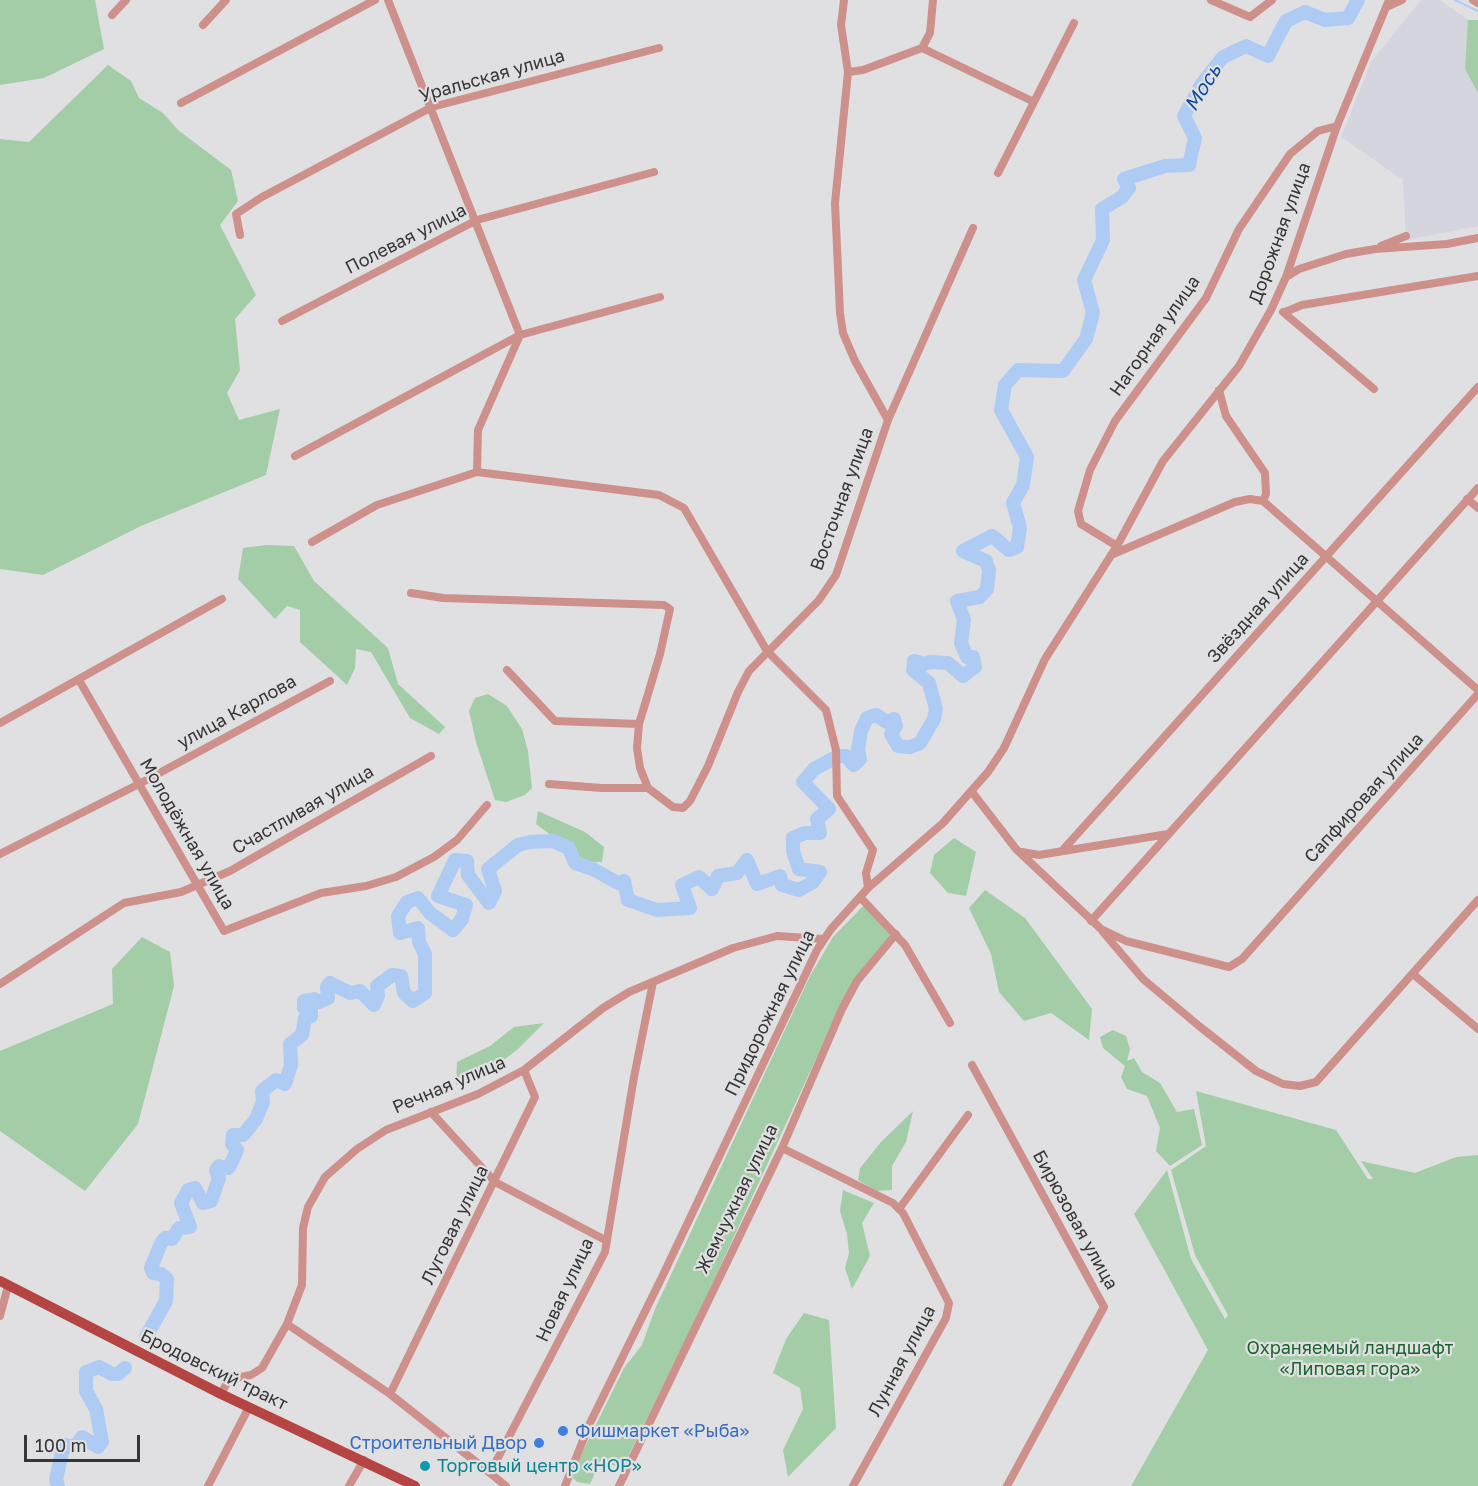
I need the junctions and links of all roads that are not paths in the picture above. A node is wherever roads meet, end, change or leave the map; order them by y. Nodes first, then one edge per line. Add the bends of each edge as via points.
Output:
1 (126, 0) edge
2 (226, 0) edge
3 (375, 0) edge
4 (388, 0) edge
5 (844, 0) edge
6 (933, 0) edge
7 (1211, 0) edge
8 (1272, 0) edge
9 (1402, 0) edge
10 (1473, 0) edge
11 (1478, 3) edge
12 (1388, 4) edge
13 (112, 15) dead end
14 (1074, 23) dead end
15 (203, 25) dead end
16 (659, 48) dead end
17 (922, 48) junction
18 (848, 72) junction
19 (1034, 102) junction
20 (181, 103) dead end
21 (432, 107) junction
22 (1337, 126) junction
23 (654, 172) dead end
24 (998, 174) dead end
25 (477, 220) junction
26 (973, 228) dead end
27 (240, 235) dead end
28 (1406, 236) dead end
29 (1478, 238) edge
30 (1375, 249) junction
31 (1478, 276) edge
32 (1286, 277) junction
33 (660, 297) dead end
34 (1271, 310) junction
35 (1285, 312) junction
36 (282, 321) dead end
37 (520, 335) junction
38 (1478, 387) edge
39 (1374, 389) dead end
40 (1219, 390) junction
41 (888, 420) junction
42 (295, 456) dead end
43 (477, 472) junction
44 (1478, 488) edge
45 (1467, 499) junction
46 (1263, 501) junction
47 (1478, 508) edge
48 (312, 542) dead end
49 (1117, 546) junction
50 (1111, 555) junction
51 (1326, 556) junction
52 (411, 593) dead end
53 (222, 599) dead end
54 (1377, 600) junction
55 (767, 651) junction
56 (507, 670) dead end
57 (79, 680) junction
58 (330, 681) dead end
59 (1478, 692) edge
60 (0, 723) edge
61 (639, 724) junction
62 (430, 756) dead end
63 (140, 784) junction
64 (549, 784) dead end
65 (648, 788) junction
66 (972, 792) junction
67 (487, 805) dead end
68 (1169, 834) junction
69 (1016, 849) junction
70 (1062, 851) junction
71 (0, 854) edge
72 (196, 885) junction
73 (868, 888) junction
74 (860, 897) junction
75 (1478, 900) edge
76 (1091, 921) junction
77 (1101, 929) junction
78 (896, 934) junction
79 (823, 939) junction
80 (1413, 974) junction
81 (653, 982) junction
82 (0, 984) edge
83 (950, 1023) dead end
84 (1478, 1029) edge
85 (972, 1065) dead end
86 (524, 1070) junction
87 (431, 1112) junction
88 (968, 1115) dead end
89 (782, 1148) junction
90 (495, 1182) junction
91 (899, 1209) junction
92 (607, 1241) junction
93 (4, 1283) edge
94 (0, 1316) edge
95 (287, 1324) junction
96 (221, 1394) junction
97 (390, 1394) junction
98 (249, 1407) junction
99 (364, 1460) junction
100 (490, 1473) junction
101 (208, 1486) edge
102 (349, 1486) edge
103 (415, 1486) edge
104 (506, 1486) edge
105 (565, 1486) edge
106 (619, 1486) edge
107 (853, 1486) edge
108 (1006, 1486) edge

1 - 13 street
2 - 15 street
3 - 20 street
4 - 21 street
5 - 18 street via 841,25
6 - 17 street via 930,33
7 - 8 street via 1250,17
9 - 12 street
10 - 11 street
12 - 22 street, Дорожная улица
14 - 19 street
16 - 21 street, Уральская улица
17 - 18 street
17 - 19 street
18 - 41 street via 835,203 840,313 843,333 855,361
19 - 24 street
21 - 25 street
21 - 27 street, Уральская улица via 236,214
22 - 32 street, Дорожная улица
22 - 49 street, Нагорная улица via 1318,131 1290,154 1239,229 1206,298 1115,421 1090,470 1078,511 1081,524
23 - 25 street, Полевая улица
25 - 36 street, Полевая улица
25 - 37 street
26 - 41 street, Восточная улица
28 - 30 street
29 - 30 street
30 - 32 street via 1299,268
31 - 35 street via 1302,305
32 - 34 street, Дорожная улица
33 - 37 street
34 - 35 street
34 - 40 street, Дорожная улица via 1239,366
35 - 39 street
37 - 42 street
37 - 43 street via 478,430
38 - 51 street, Звёздная улица
40 - 46 street via 1226,416 1265,473
40 - 49 street, Дорожная улица via 1163,462
41 - 55 street, Восточная улица via 836,575 819,600
43 - 48 street via 377,505
43 - 55 street via 659,495 684,508
44 - 45 street
45 - 47 street
45 - 54 street
46 - 50 street via 1235,502
46 - 51 street
49 - 50 street, Придорожная улица
50 - 66 street, Придорожная улица via 1045,659 1004,748
51 - 54 street
51 - 70 street, Звёздная улица
52 - 61 street via 442,598 664,605 670,609
53 - 57 street
54 - 59 street
54 - 68 street
55 - 65 street, Восточная улица via 749,671 738,692 690,801 683,808 674,807
55 - 73 street via 826,710 838,764 837,796 873,850 866,873
56 - 61 street via 555,721
57 - 60 street
57 - 63 street, Молодёжная улица
58 - 63 street, улица Карлова
59 - 77 street, Сапфировая улица via 1242,959 1229,967 1126,941
61 - 65 street via 637,748
62 - 72 street, Счастливая улица via 230,872
63 - 71 street, улица Карлова
63 - 72 street, Молодёжная улица
64 - 65 street
66 - 69 street
66 - 73 street, Придорожная улица via 943,823
67 - 72 street, Молодёжная улица via 458,840 396,877 321,893 224,931
68 - 70 street
68 - 76 street
69 - 70 street via 1026,855
69 - 76 street
72 - 82 street, Счастливая улица via 181,892 124,903
73 - 74 street, Придорожная улица
74 - 78 street
74 - 79 street, Придорожная улица
75 - 80 street
76 - 77 street
77 - 80 street via 1143,979 1256,1071 1283,1084 1300,1086 1316,1082
78 - 83 street
78 - 89 street, Жемчужная улица via 852,990
79 - 81 street, Речная улица via 777,936 733,948
79 - 105 street, Придорожная улица via 589,1425
80 - 84 street
81 - 86 street, Речная улица via 603,1008
81 - 92 street, Новая улица
85 - 108 street, Бирюзовая улица via 1104,1307
86 - 87 street, Речная улица
86 - 90 street, Луговая улица via 535,1097
87 - 90 street
87 - 95 street, Речная улица via 386,1130 325,1177 308,1207 303,1228 302,1285
88 - 91 street
89 - 91 street, Лунная улица
89 - 106 street, Жемчужная улица
90 - 92 street
90 - 97 street, Луговая улица
91 - 107 street, Лунная улица via 943,1288 949,1309
92 - 100 street, Новая улица via 600,1263
93 - 94 street
93 - 96 main road, Бродовский тракт
95 - 96 street, Речная улица via 262,1368 251,1375 229,1379
95 - 97 street
96 - 98 main road, Бродовский тракт
97 - 100 street
98 - 99 main road, Бродовский тракт
98 - 101 street
99 - 102 street
99 - 103 main road, Бродовский тракт
100 - 104 street

